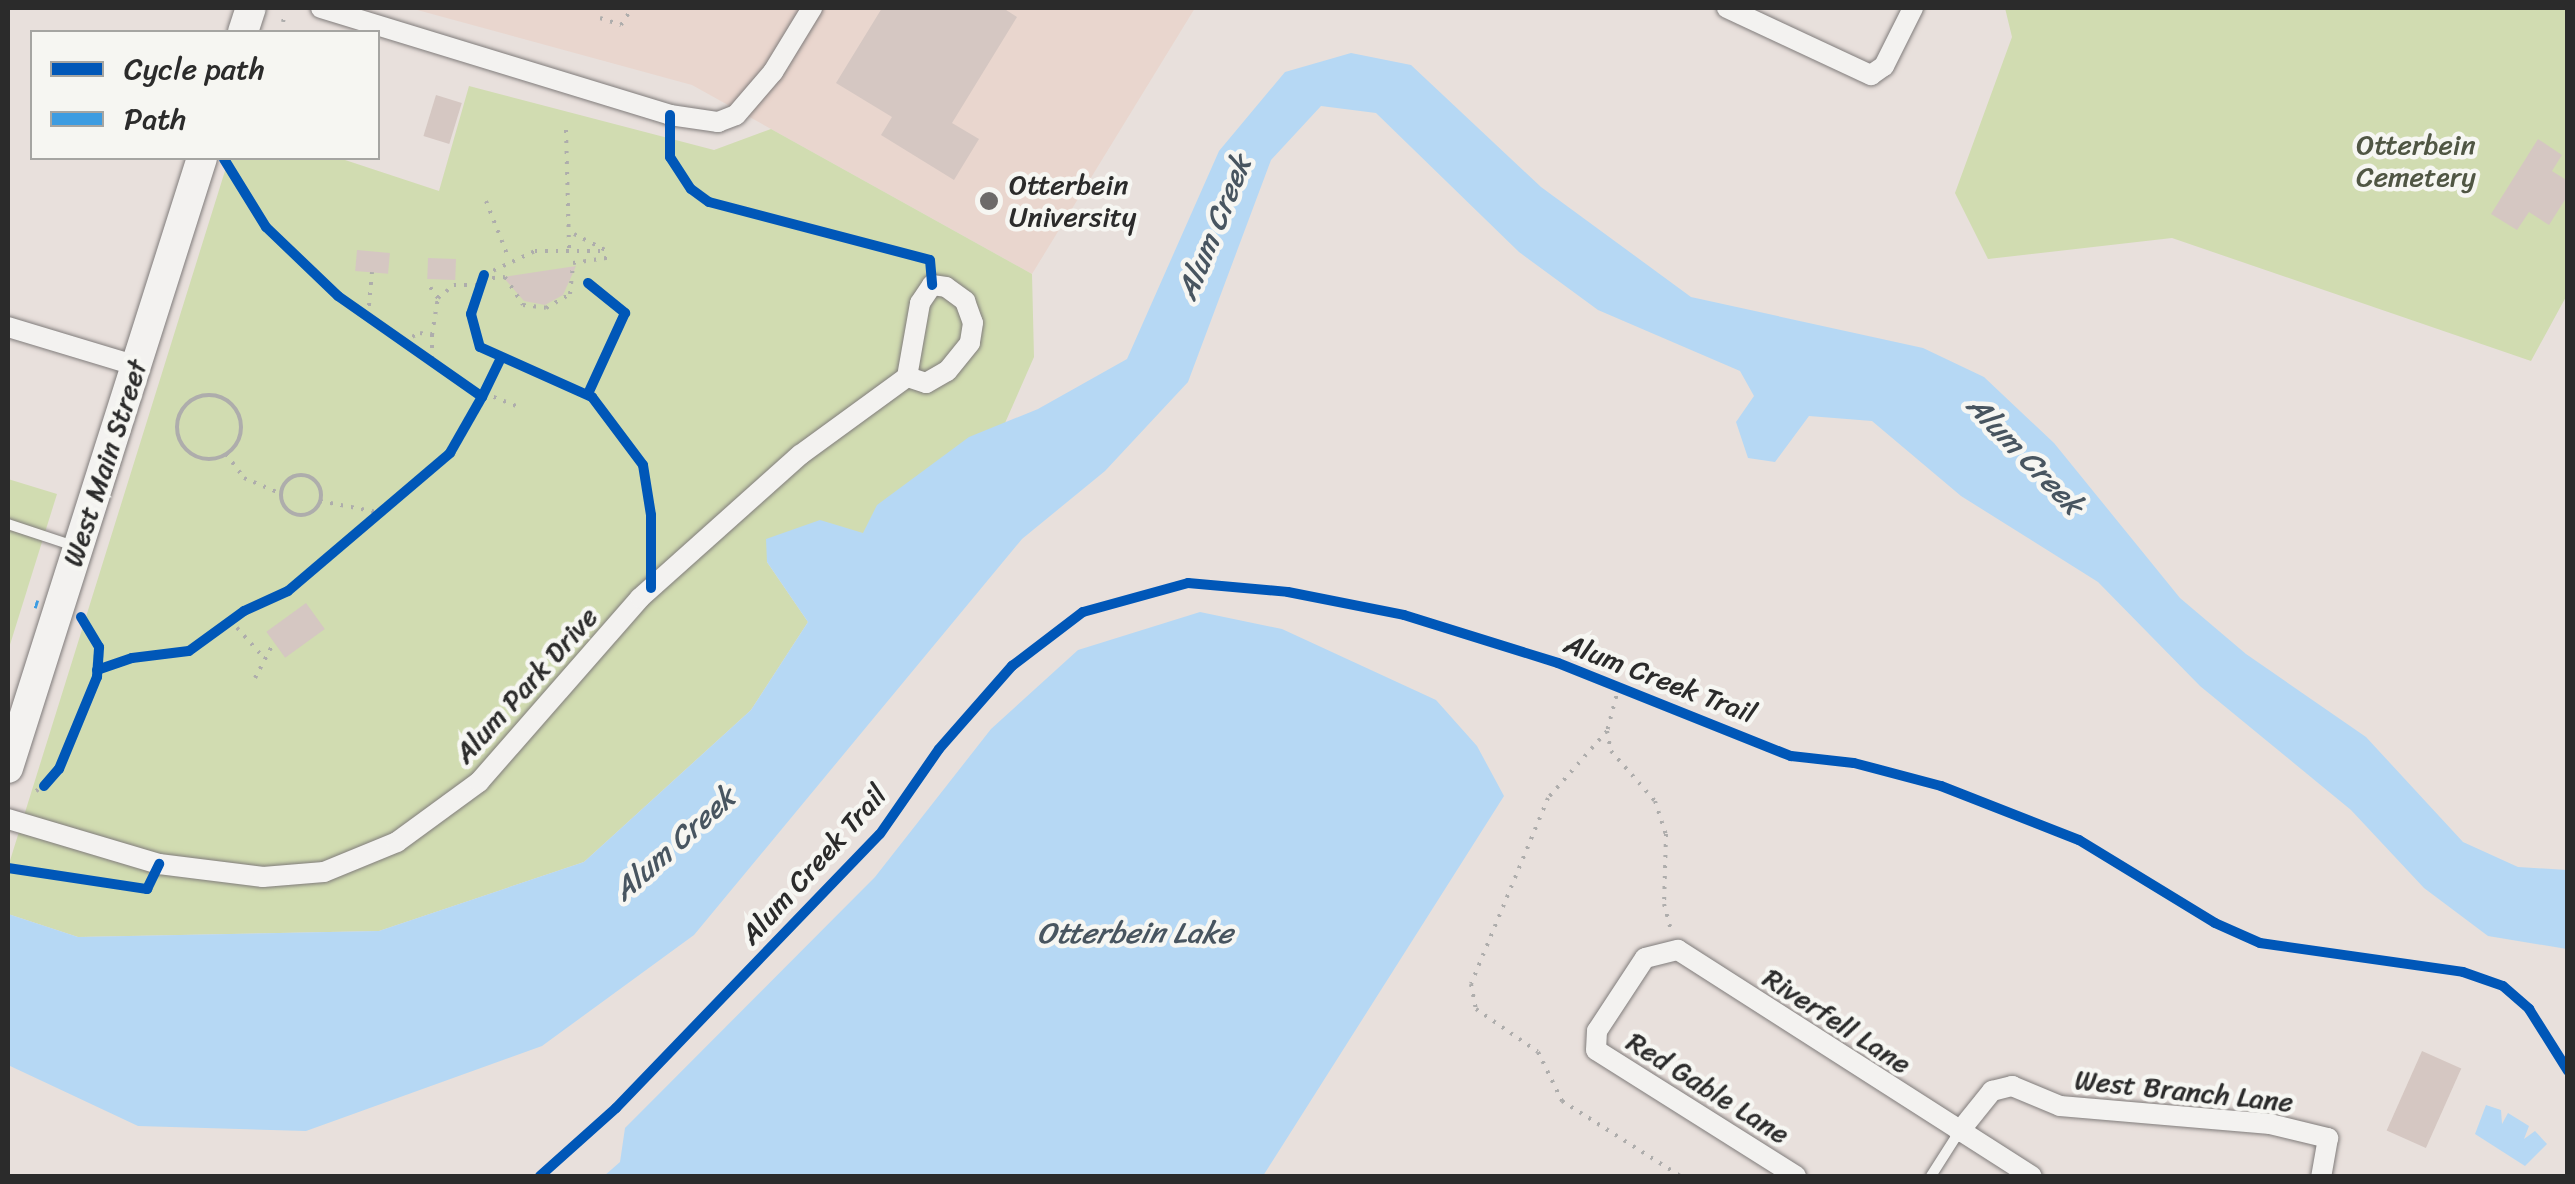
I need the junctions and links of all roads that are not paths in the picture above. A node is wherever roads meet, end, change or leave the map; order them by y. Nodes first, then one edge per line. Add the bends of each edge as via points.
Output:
1 (321, 8) edge
2 (812, 8) edge
3 (1727, 8) edge
4 (1912, 8) edge
5 (201, 160) edge
6 (8, 327) edge
7 (137, 366) junction
8 (906, 377) junction
9 (8, 524) edge
10 (78, 548) junction
11 (8, 768) edge
12 (8, 819) edge
13 (1678, 950) joint
14 (1959, 1132) junction
15 (1796, 1176) edge
16 (1931, 1176) edge
17 (2032, 1176) edge
18 (2321, 1176) edge

1 - 2 street via 670,115 718,122 736,114 772,72
3 - 4 street via 1871,75 1884,66
5 - 7 main road, West Main Street
6 - 7 street
7 - 10 main road, West Main Street
8 - 8 street, Alum Park Drive via 926,383 948,371 970,343 973,323 965,301 946,287 932,285 920,303
8 - 12 street, Alum Park Drive via 800,455 640,598 479,782 398,842 324,872 263,877 159,864
9 - 10 lane
10 - 11 main road, West Main Street
13 - 14 street, Riverfell Lane
13 - 15 street, Red Gable Lane via 1645,958 1597,1031 1596,1050
14 - 16 lane
14 - 17 street, Riverfell Lane
14 - 18 street, West Branch Lane via 1992,1090 2012,1086 2060,1106 2270,1124 2328,1138

